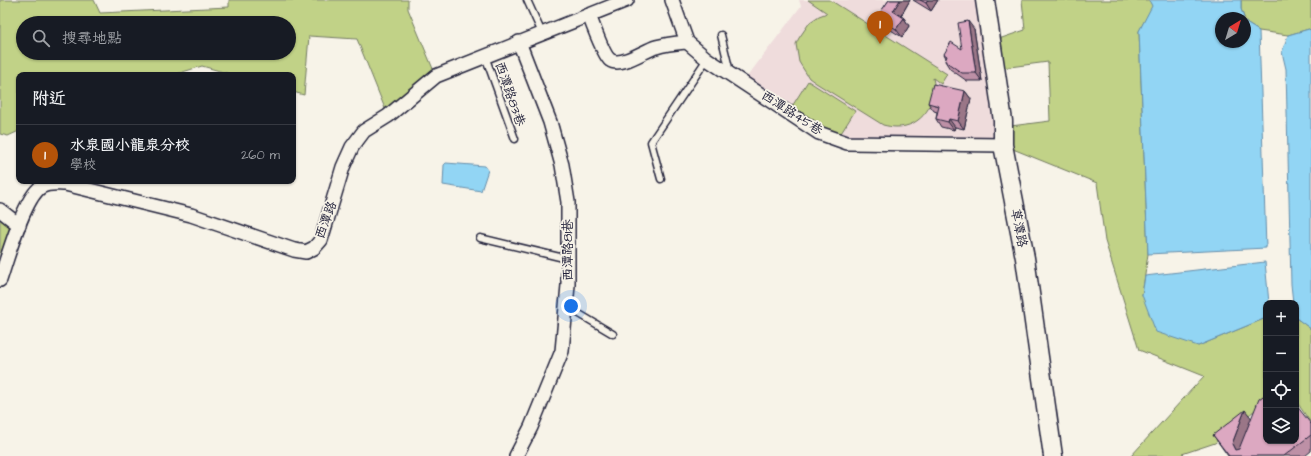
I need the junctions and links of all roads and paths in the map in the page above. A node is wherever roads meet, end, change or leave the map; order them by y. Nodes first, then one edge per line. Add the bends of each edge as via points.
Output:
1 (527, 0) edge
2 (627, 0) edge
3 (672, 0) edge
4 (985, 0) edge
5 (589, 15) junction
6 (542, 33) junction
7 (721, 35) dead end
8 (519, 42) junction
9 (687, 42) junction
10 (485, 56) junction
11 (708, 59) junction
12 (730, 74) junction
13 (515, 139) dead end
14 (1003, 145) junction
15 (661, 179) dead end
16 (48, 184) edge
17 (65, 184) edge
18 (0, 210) edge
19 (19, 225) junction
20 (480, 238) dead end
21 (568, 259) junction
22 (0, 280) edge
23 (566, 306) junction
24 (612, 334) dead end
25 (516, 456) edge
26 (1053, 456) edge

1 - 6 lane
2 - 5 street, 西潭路
3 - 9 street
4 - 14 street, 草潭路
5 - 6 street, 西潭路
5 - 9 street via 606,54 610,60 617,63 656,47
6 - 8 street, 西潭路
7 - 12 lane
8 - 10 street, 西潭路
8 - 21 street, 西潭路81巷 via 550,122 562,165 568,202
9 - 11 street, 西潭路45巷
10 - 13 lane, 西潭路83巷
10 - 17 street, 西潭路 via 436,76 388,116 364,131 352,147 343,167 321,240 306,252 191,215
11 - 12 street, 西潭路45巷
11 - 15 lane via 651,142
12 - 14 street, 西潭路45巷 via 819,133 847,143
14 - 26 street, 草潭路 via 1025,258
16 - 19 street, 西潭路 via 33,195
18 - 19 street
19 - 22 street, 西潭路
20 - 21 lane
21 - 23 street, 西潭路81巷
23 - 24 lane
23 - 25 street, 西潭路81巷 via 562,351 531,427

